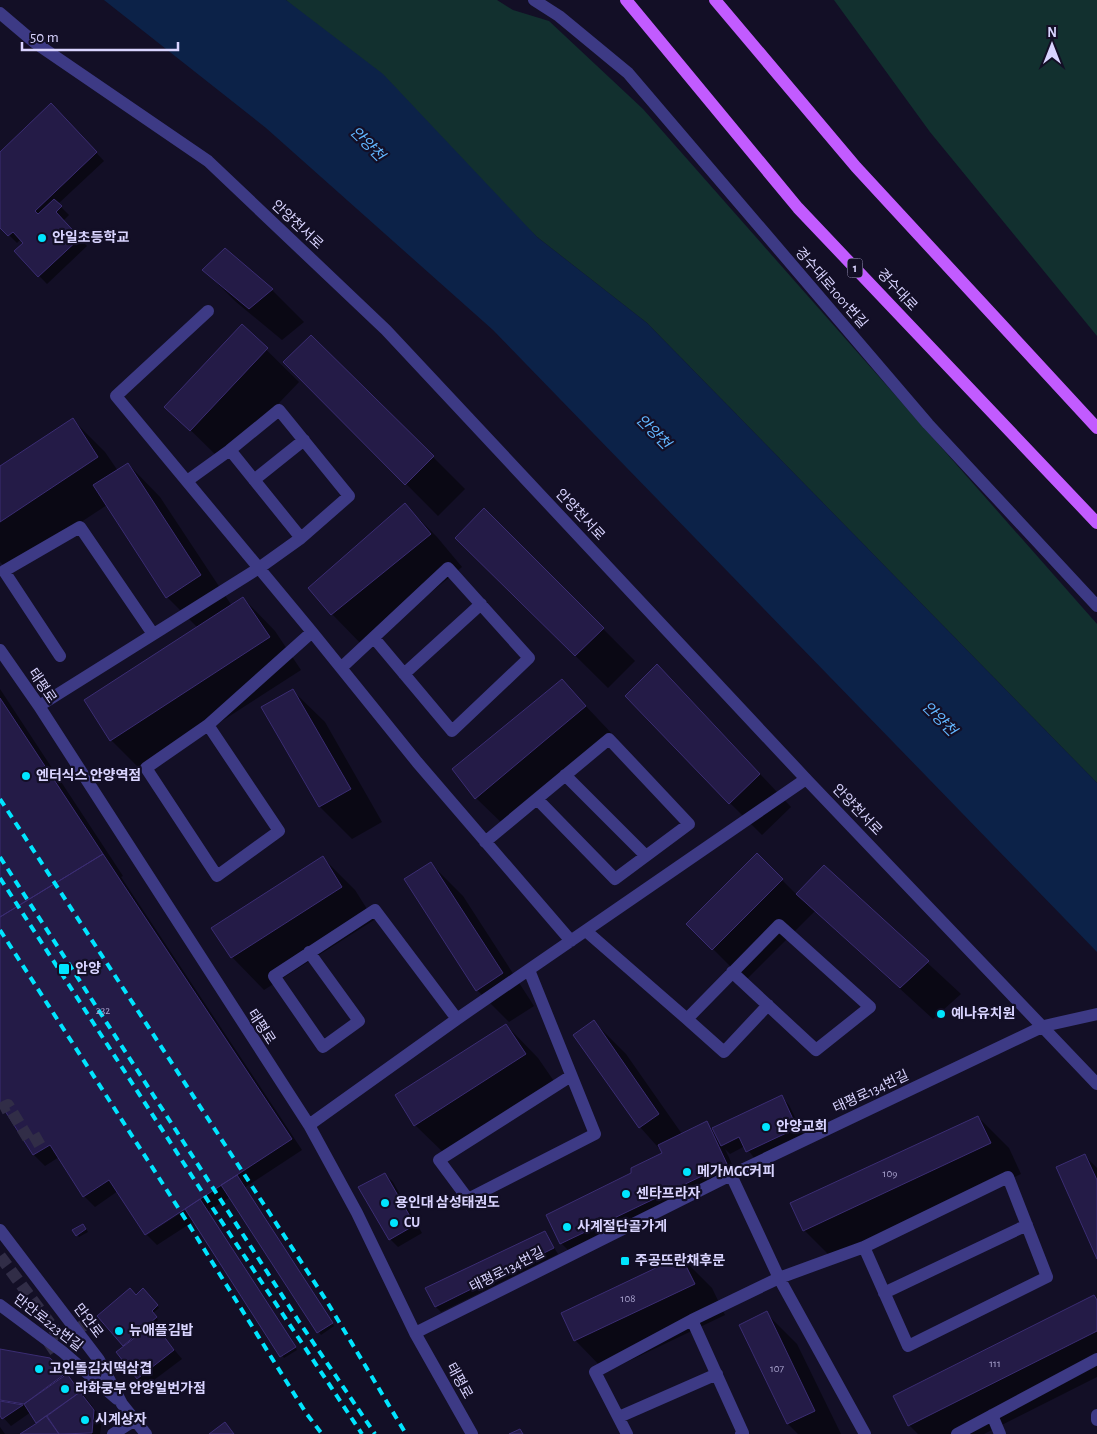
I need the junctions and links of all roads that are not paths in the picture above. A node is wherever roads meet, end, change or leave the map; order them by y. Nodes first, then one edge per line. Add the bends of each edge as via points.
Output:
1 (534, 0) edge
2 (626, 0) edge
3 (715, 0) edge
4 (0, 13) edge
5 (208, 311) dead end
6 (1097, 428) edge
7 (304, 440) junction
8 (230, 450) junction
9 (254, 480) junction
10 (187, 481) junction
11 (1097, 524) edge
12 (301, 538) junction
13 (259, 568) junction
14 (481, 604) junction
15 (1097, 606) edge
16 (312, 632) junction
17 (153, 634) junction
18 (374, 638) junction
19 (0, 650) edge
20 (60, 656) dead end
21 (342, 668) junction
22 (404, 674) junction
23 (39, 706) junction
24 (208, 725) junction
25 (565, 776) junction
26 (806, 779) junction
27 (537, 799) junction
28 (485, 842) junction
29 (646, 856) junction
30 (586, 931) junction
31 (571, 941) junction
32 (309, 952) junction
33 (529, 970) junction
34 (732, 972) junction
35 (768, 1005) junction
36 (1097, 1014) edge
37 (457, 1019) junction
38 (687, 1019) junction
39 (1044, 1026) junction
40 (572, 1076) junction
41 (1097, 1084) edge
42 (309, 1125) junction
43 (731, 1175) junction
44 (1027, 1225) junction
45 (0, 1230) edge
46 (864, 1247) junction
47 (779, 1278) junction
48 (884, 1293) junction
49 (0, 1305) edge
50 (692, 1320) junction
51 (415, 1333) junction
52 (1097, 1358) edge
53 (717, 1374) junction
54 (122, 1404) junction
55 (992, 1415) junction
56 (1097, 1415) edge
57 (619, 1418) junction
58 (135, 1420) junction
59 (1097, 1420) edge
60 (114, 1434) edge
61 (146, 1434) edge
62 (472, 1434) edge
63 (627, 1434) edge
64 (742, 1434) edge
65 (865, 1434) edge
66 (957, 1434) edge
67 (1000, 1434) edge

1 - 15 street, 경수대로1001번길 via 559,16 628,73 928,424
2 - 11 main road, 경수대로 / 1 via 798,208
3 - 6 main road via 856,167
4 - 26 street, 안양천서로 via 34,42 208,162 357,303
5 - 10 street via 116,396
7 - 8 street via 279,410
7 - 9 street
7 - 12 street via 349,496
8 - 9 street
8 - 10 street
9 - 12 street
10 - 13 street
12 - 13 street
13 - 16 street
13 - 17 street
14 - 18 street via 448,568
14 - 22 street
14 - 22 street via 529,658 452,731
16 - 21 street
16 - 24 street
17 - 20 street via 80,527 4,571
17 - 23 street
18 - 21 street
18 - 22 street
19 - 23 street, 태평로
21 - 28 street
23 - 42 street, 태평로
24 - 24 street via 146,768 218,876 279,831
25 - 27 street
25 - 29 street
25 - 29 street via 609,739 689,824
26 - 30 street
26 - 39 street, 안양천서로
27 - 28 street
27 - 29 street via 615,879
28 - 31 street
30 - 31 street
30 - 38 street
31 - 33 street
32 - 32 street via 274,976 323,1047 359,1020
32 - 37 street via 375,910
33 - 37 street
33 - 40 street
34 - 35 street
34 - 35 street via 778,925 870,1007 816,1050
34 - 38 street
35 - 38 street via 724,1052
36 - 39 street, 태평로134번길
37 - 42 street
39 - 41 street, 안양천서로
39 - 43 street, 태평로134번길
40 - 40 street via 595,1134 468,1199 439,1160
42 - 51 street, 태평로 via 357,1213
43 - 47 street
43 - 51 street, 태평로134번길
44 - 46 street via 1008,1177
44 - 48 street
44 - 48 street via 1048,1277 908,1346
45 - 54 street, 만안로 via 99,1360
46 - 47 street
46 - 48 street
47 - 50 street
47 - 65 street
49 - 54 street, 만안로223번길 via 63,1352
50 - 53 street
50 - 57 street via 595,1372
51 - 62 street, 태평로
52 - 55 street
53 - 57 street
53 - 64 street
54 - 58 street, 만안로
55 - 66 street
55 - 67 street
56 - 59 street
57 - 63 street
58 - 60 street
58 - 61 street, 만안로

